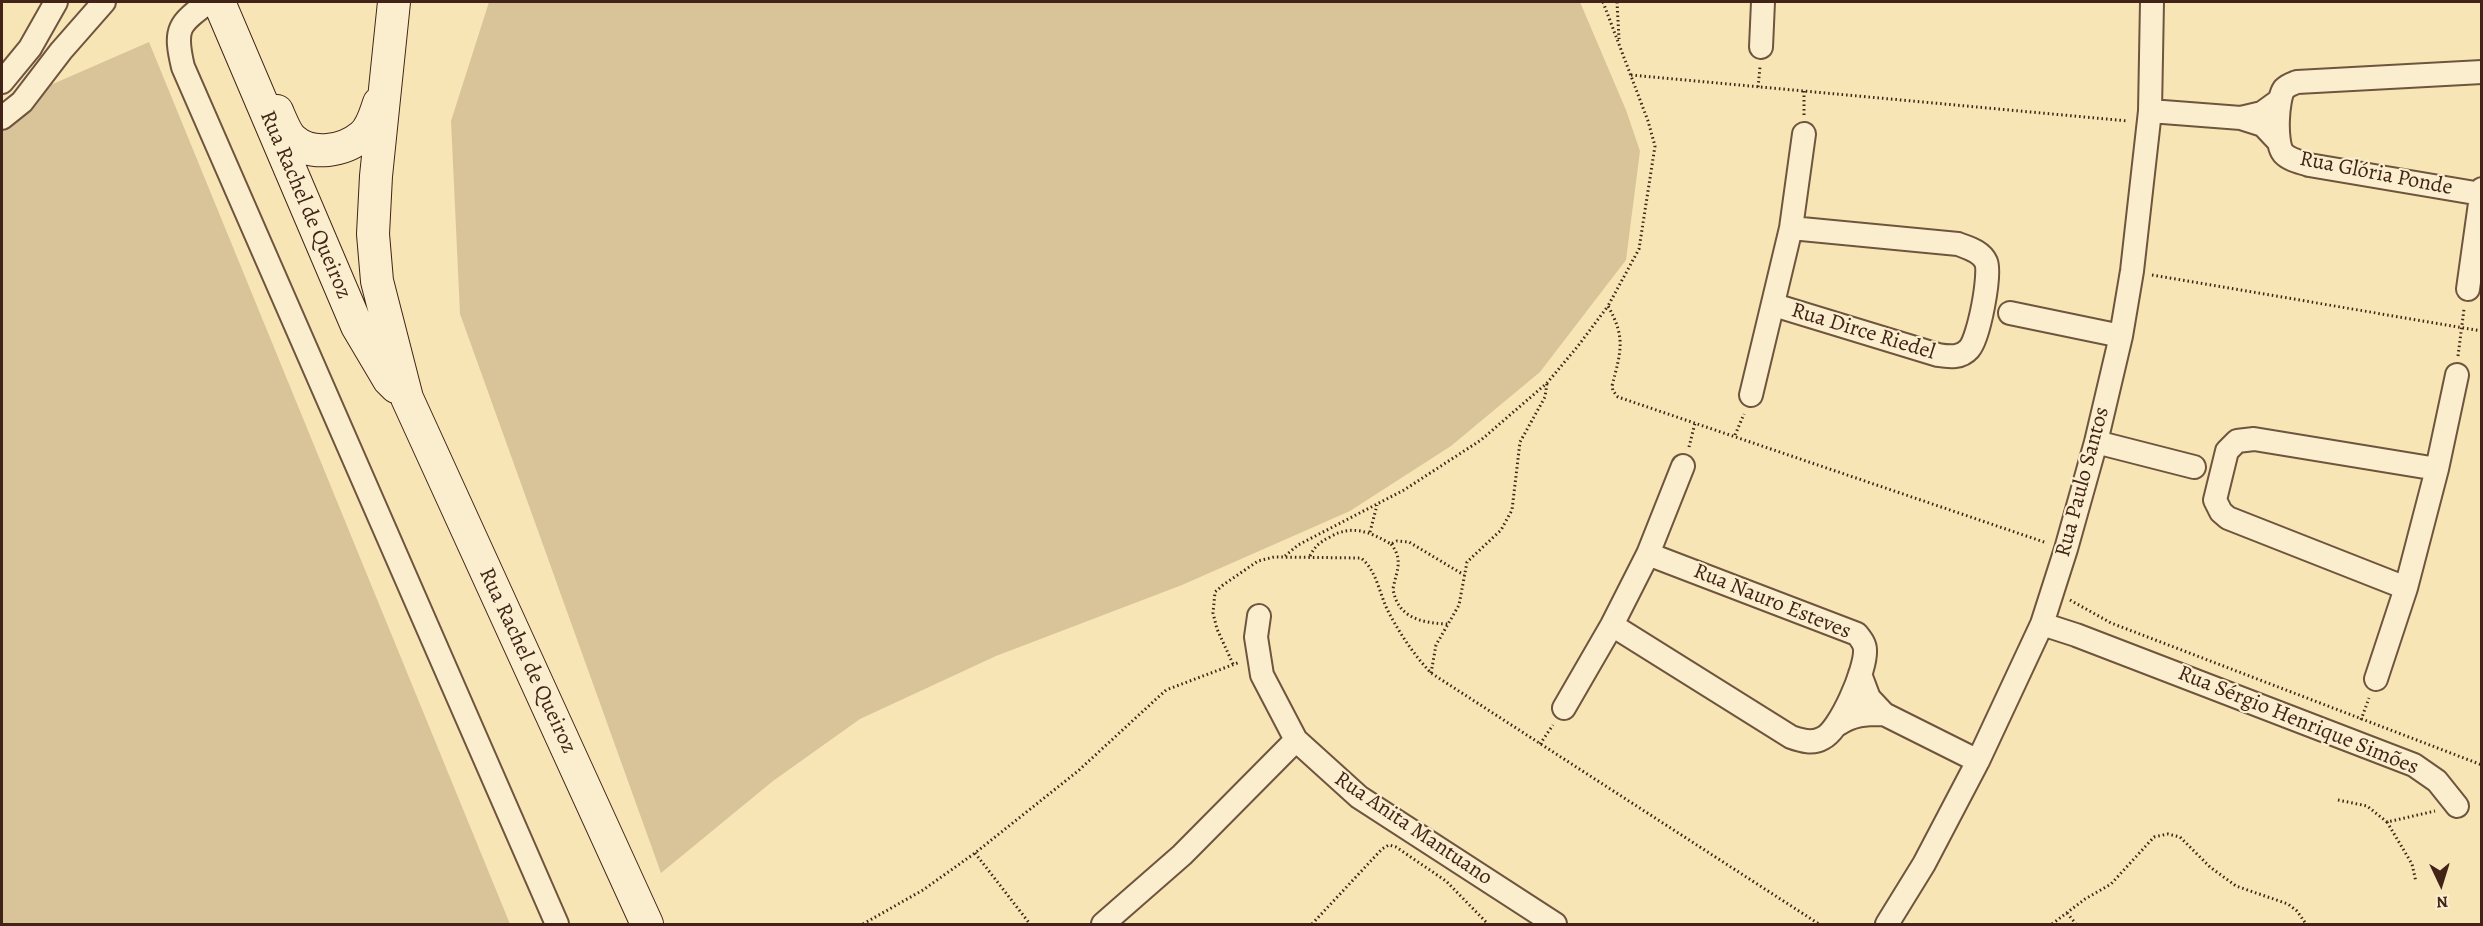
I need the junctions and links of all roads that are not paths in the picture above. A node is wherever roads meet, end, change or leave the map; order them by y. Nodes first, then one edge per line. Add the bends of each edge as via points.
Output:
1 (57, 2) edge
2 (104, 2) edge
3 (209, 2) edge
4 (219, 2) edge
5 (394, 2) edge
6 (1763, 2) edge
7 (2152, 2) edge
8 (1761, 47) dead end
9 (2481, 72) edge
10 (2, 82) edge
11 (385, 89) junction
12 (2280, 100) junction
13 (261, 102) junction
14 (2150, 117) junction
15 (2, 118) edge
16 (2241, 118) junction
17 (1804, 134) dead end
18 (2278, 142) junction
19 (2481, 189) edge
20 (2481, 194) edge
21 (1791, 228) junction
22 (1987, 276) junction
23 (2468, 289) dead end
24 (1774, 305) junction
25 (2010, 313) junction
26 (1977, 334) junction
27 (2121, 336) junction
28 (2457, 375) dead end
29 (1751, 395) dead end
30 (407, 398) junction
31 (2096, 442) junction
32 (2227, 451) junction
33 (1683, 466) dead end
34 (2194, 467) junction
35 (2437, 469) junction
36 (2216, 495) junction
37 (1648, 554) junction
38 (2406, 588) junction
39 (1259, 616) dead end
40 (2042, 624) junction
41 (1612, 625) junction
42 (1860, 674) junction
43 (2376, 679) dead end
44 (1564, 708) dead end
45 (1884, 714) junction
46 (1837, 725) junction
47 (1296, 740) junction
48 (1978, 761) junction
49 (2457, 806) road end
50 (557, 924) edge
51 (647, 924) edge
52 (1103, 924) edge
53 (1555, 924) edge
54 (1887, 924) edge

1 - 10 street via 30,48
2 - 15 street via 22,102
3 - 50 street via 181,24 178,38 183,67
4 - 13 street, Rua Rachel de Queiroz
5 - 11 street, Rua Rachel de Queiroz
6 - 8 street
7 - 14 street, Rua Paulo Santos
9 - 12 street, Rua Glória Ponde via 2296,82 2283,90
11 - 13 street via 363,135 327,151 292,140 276,110
11 - 30 street, Rua Rachel de Queiroz via 373,234 377,281
12 - 16 street, Rua Glória Ponde via 2262,113
12 - 18 street, Rua Glória Ponde
13 - 30 street, Rua Rachel de Queiroz via 357,326 389,380
14 - 16 street, Rua Glória Ponde
14 - 27 street, Rua Paulo Santos
16 - 18 street, Rua Glória Ponde via 2268,128
17 - 21 street
18 - 20 street, Rua Glória Ponde via 2283,153 2309,165
19 - 20 street
20 - 23 street
21 - 22 street via 1958,244 1982,255
21 - 24 street
22 - 25 street
22 - 26 street
24 - 26 street, Rua Dirce Riedel via 1938,355 1963,354 1971,348
24 - 29 street
25 - 26 street, Rua Dirce Riedel via 1990,321
25 - 27 street
27 - 31 street, Rua Paulo Santos
28 - 35 street
30 - 51 street, Rua Rachel de Queiroz
31 - 34 street
31 - 40 street, Rua Paulo Santos
32 - 34 street via 2208,466
32 - 35 street via 2237,441 2254,439
32 - 36 street
33 - 37 street
34 - 36 street via 2206,477
35 - 38 street
36 - 38 street via 2217,506 2228,518
37 - 41 street
37 - 42 street, Rua Nauro Esteves via 1857,634 1865,650
38 - 43 street
39 - 47 street, Rua Anita Mantuano via 1257,655 1262,675
40 - 48 street, Rua Paulo Santos
40 - 49 street, Rua Sérgio Henrique Simões via 2414,765 2437,781
41 - 44 street
41 - 46 street, Rua Nauro Esteves via 1791,737 1821,740
42 - 45 street, Rua Nauro Esteves via 1869,698
42 - 46 street, Rua Nauro Esteves
45 - 46 street, Rua Nauro Esteves via 1860,714
45 - 48 street, Rua Nauro Esteves
47 - 52 street via 1182,855
47 - 53 street, Rua Anita Mantuano via 1359,797
48 - 54 street, Rua Paulo Santos via 1924,864

